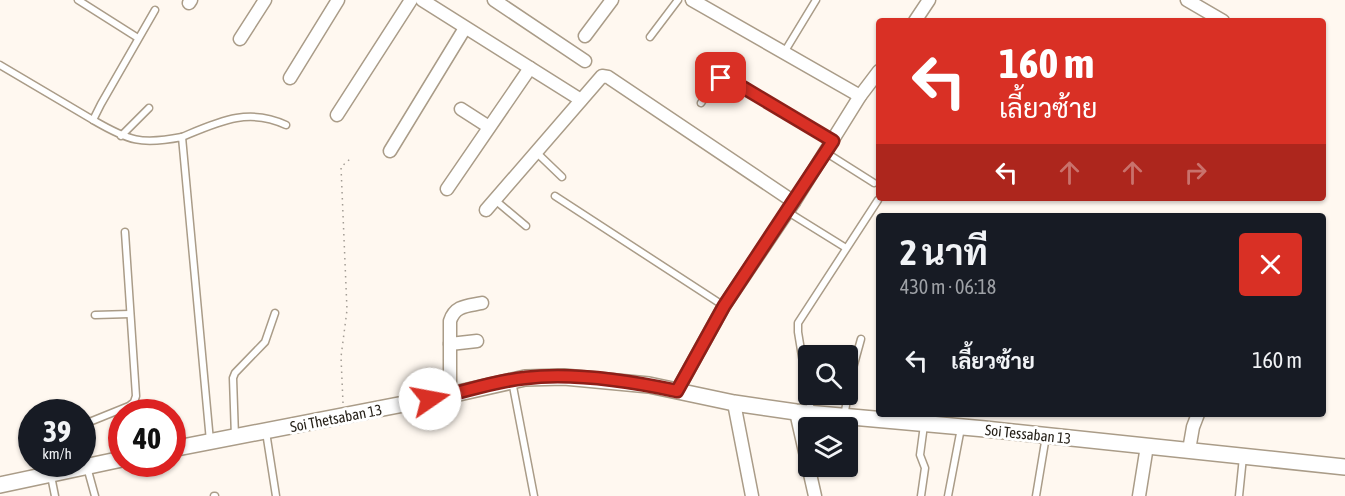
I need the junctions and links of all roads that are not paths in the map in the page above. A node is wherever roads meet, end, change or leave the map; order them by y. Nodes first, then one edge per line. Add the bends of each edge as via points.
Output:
1 (78, 0) edge
2 (265, 0) edge
3 (338, 0) edge
4 (411, 0) edge
5 (422, 0) edge
6 (494, 0) edge
7 (612, 0) edge
8 (678, 0) edge
9 (816, 0) edge
10 (929, 0) edge
11 (1187, 0) edge
12 (698, 1) edge
13 (156, 10) dead end
14 (917, 18) edge
15 (1218, 18) edge
16 (465, 28) junction
17 (585, 36) dead end
18 (650, 37) dead end
19 (138, 38) junction
20 (240, 39) dead end
21 (785, 51) junction
22 (585, 61) dead end
23 (0, 65) edge
24 (530, 68) junction
25 (876, 75) edge
26 (290, 78) dead end
27 (860, 96) junction
28 (580, 100) junction
29 (701, 103) dead end
30 (149, 108) dead end
31 (461, 109) dead end
32 (337, 115) dead end
33 (93, 120) junction
34 (286, 125) dead end
35 (489, 127) junction
36 (121, 136) junction
37 (182, 137) junction
38 (833, 141) junction
39 (390, 152) dead end
40 (536, 152) junction
41 (825, 152) junction
42 (562, 177) dead end
43 (874, 183) dead end
44 (447, 189) dead end
45 (555, 196) dead end
46 (494, 200) junction
47 (877, 201) edge
48 (791, 207) junction
49 (486, 210) dead end
50 (526, 226) dead end
51 (125, 232) dead end
52 (846, 248) junction
53 (482, 303) dead end
54 (724, 306) junction
55 (275, 313) dead end
56 (130, 314) junction
57 (95, 315) dead end
58 (861, 339) dead end
59 (477, 341) dead end
60 (450, 344) junction
61 (512, 380) junction
62 (677, 391) junction
63 (450, 395) junction
64 (734, 403) junction
65 (804, 413) junction
66 (844, 417) joint
67 (858, 417) edge
68 (1197, 417) edge
69 (896, 418) edge
70 (96, 419) edge
71 (924, 424) junction
72 (961, 427) junction
73 (266, 431) junction
74 (1046, 436) junction
75 (235, 438) junction
76 (210, 442) junction
77 (186, 446) edge
78 (1147, 446) junction
79 (1189, 450) junction
80 (1243, 456) junction
81 (1345, 467) edge
82 (41, 477) edge
83 (51, 477) edge
84 (85, 477) edge
85 (0, 485) edge
86 (55, 496) edge
87 (95, 496) edge
88 (276, 496) edge
89 (534, 496) edge
90 (752, 496) edge
91 (815, 496) edge
92 (921, 496) edge
93 (948, 496) edge
94 (1036, 496) edge
95 (1138, 496) edge
96 (1239, 496) edge

1 - 19 lane
2 - 20 street
3 - 26 street
4 - 32 street
5 - 16 street
6 - 22 street
7 - 17 street
8 - 18 lane
9 - 21 lane
10 - 14 street
11 - 15 street
12 - 21 street
13 - 19 lane
16 - 24 street
16 - 39 street
19 - 33 lane
21 - 27 street
23 - 33 lane
24 - 28 street
24 - 35 street
25 - 27 street
27 - 38 street
28 - 40 street
28 - 48 street via 602,76 608,77
29 - 38 lane via 715,82 729,79
30 - 36 lane
31 - 35 street
33 - 36 lane
34 - 37 lane via 262,116 246,116
35 - 44 street
36 - 37 lane via 153,142
37 - 76 lane
38 - 41 street
40 - 42 lane
40 - 46 street
41 - 43 lane
41 - 48 street
45 - 54 lane
46 - 49 street
46 - 50 lane
47 - 52 lane
48 - 52 lane
48 - 54 street
51 - 56 lane
52 - 65 lane via 798,323
53 - 60 street via 459,307 453,313
54 - 62 street
55 - 75 lane via 265,342 233,378
56 - 57 lane
56 - 70 lane via 136,396 134,402
58 - 66 lane
59 - 60 street
60 - 63 street
61 - 62 street, Soi Thetsaban 13 via 564,377
61 - 63 street, Soi Thetsaban 13
61 - 89 lane
62 - 64 street, Soi Tessaban 13
63 - 73 street, Soi Thetsaban 13
64 - 65 street, Soi Tessaban 13
64 - 90 street
65 - 66 street, Soi Tessaban 13
65 - 91 street
67 - 69 street, Soi Tessaban 13
68 - 79 street
69 - 71 street, Soi Tessaban 13
71 - 72 street, Soi Tessaban 13
71 - 92 lane
72 - 74 street, Soi Tessaban 13
72 - 93 lane
73 - 75 street, Soi Thetsaban 13
73 - 88 lane
74 - 78 street, Soi Tessaban 13
74 - 94 lane
75 - 76 street, Soi Thetsaban 13
76 - 77 street, Soi Thetsaban 13
78 - 79 street, Soi Tessaban 13
78 - 95 street
79 - 80 street, Soi Tessaban 13
80 - 81 street, Soi Tessaban 13
80 - 96 lane
82 - 85 street
83 - 86 lane
84 - 87 lane

